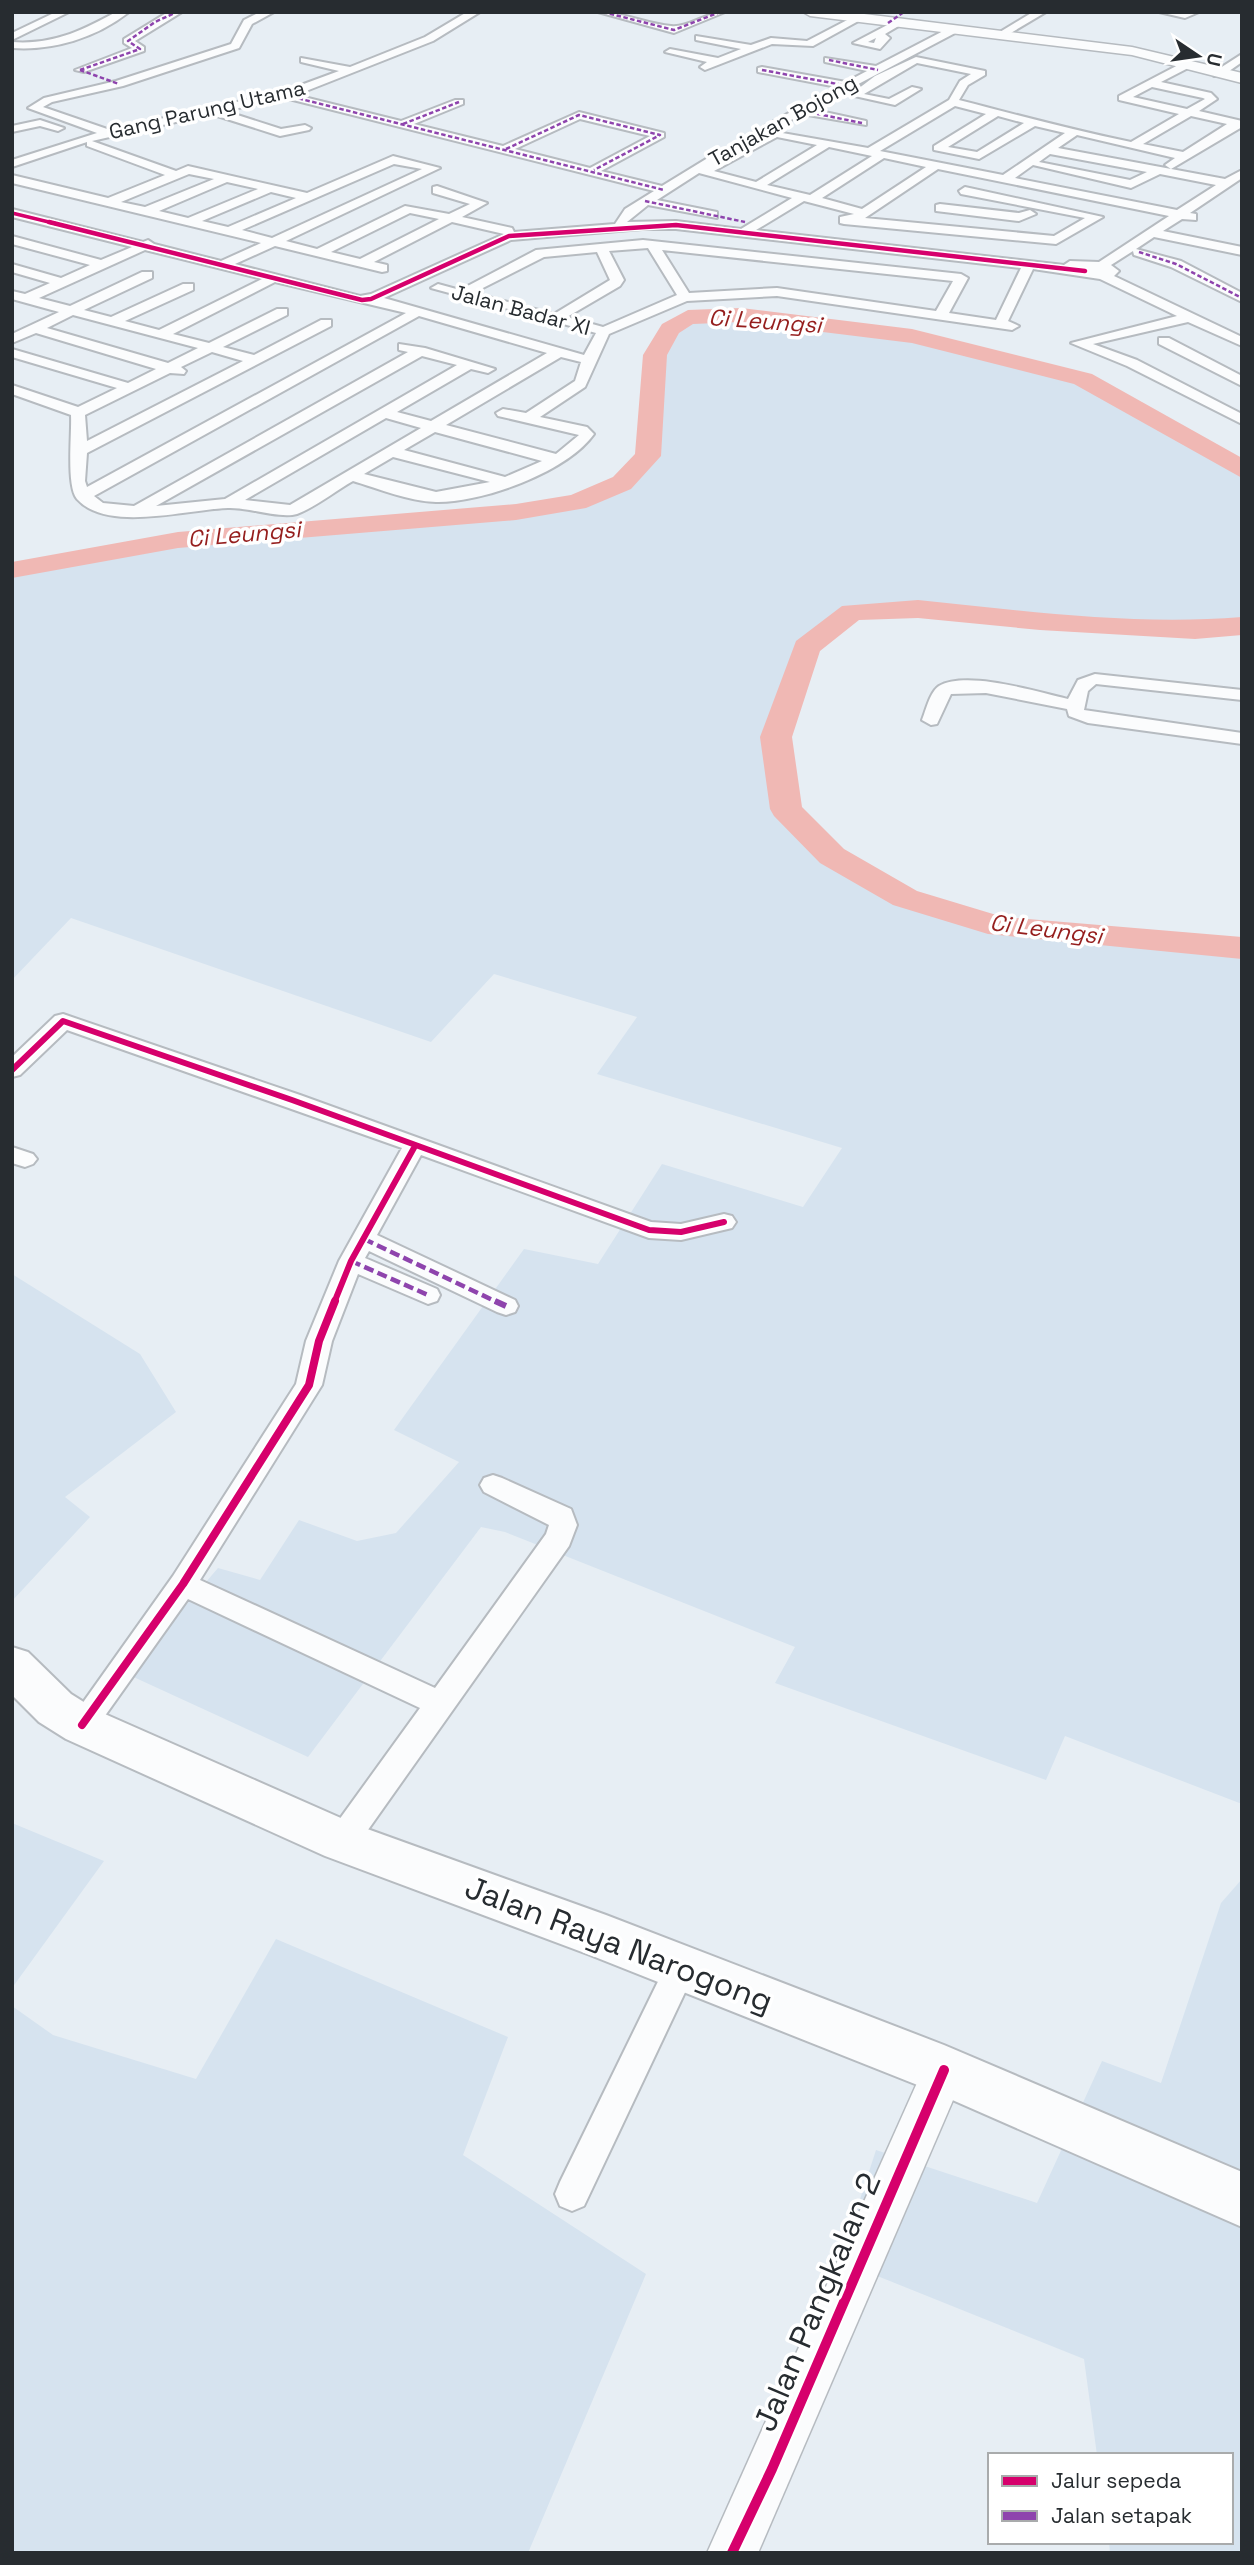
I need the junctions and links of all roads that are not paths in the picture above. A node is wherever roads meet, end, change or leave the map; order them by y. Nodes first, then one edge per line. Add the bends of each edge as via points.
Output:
1 (64, 12) edge
2 (124, 12) edge
3 (177, 12) edge
4 (269, 12) edge
5 (475, 12) edge
6 (603, 12) edge
7 (720, 12) edge
8 (810, 12) edge
9 (1026, 12) edge
10 (1041, 12) edge
11 (1164, 12) edge
12 (1194, 12) edge
13 (857, 19) junction
14 (896, 20) edge
15 (953, 30) junction
16 (732, 31) dead end
17 (876, 34) dead end
18 (993, 34) junction
19 (12, 37) edge
20 (700, 38) dead end
21 (715, 41) junction
22 (12, 45) edge
23 (39, 48) junction
24 (750, 48) junction
25 (670, 52) dead end
26 (1242, 57) edge
27 (15, 60) dead end
28 (305, 60) dead end
29 (830, 60) dead end
30 (717, 61) junction
31 (1188, 64) junction
32 (705, 66) dead end
33 (762, 70) dead end
34 (894, 70) junction
35 (353, 71) junction
36 (1218, 74) junction
37 (918, 75) dead end
38 (876, 76) junction
39 (1242, 78) edge
40 (317, 83) junction
41 (1149, 83) junction
42 (119, 84) junction
43 (848, 86) junction
44 (338, 89) dead end
45 (916, 89) junction
46 (929, 92) dead end
47 (285, 94) junction
48 (943, 94) dead end
49 (954, 99) junction
50 (459, 102) dead end
51 (211, 111) junction
52 (803, 111) junction
53 (997, 112) junction
54 (1191, 114) junction
55 (1035, 121) junction
56 (862, 123) dead end
57 (1239, 123) edge
58 (403, 124) junction
59 (14, 127) edge
60 (305, 128) dead end
61 (112, 133) junction
62 (1082, 135) dead end
63 (91, 144) dead end
64 (827, 144) junction
65 (1133, 145) junction
66 (506, 149) junction
67 (1050, 150) junction
68 (876, 153) junction
69 (12, 155) edge
70 (1184, 156) junction
71 (1031, 163) junction
72 (12, 164) edge
73 (934, 167) junction
74 (1163, 169) junction
75 (594, 170) junction
76 (1242, 173) edge
77 (174, 174) junction
78 (988, 177) junction
79 (12, 179) edge
80 (225, 179) junction
81 (1004, 180) junction
82 (755, 187) junction
83 (1233, 187) edge
84 (898, 188) junction
85 (269, 189) junction
86 (437, 190) dead end
87 (664, 190) junction
88 (965, 191) junction
89 (1062, 191) junction
90 (732, 194) dead end
91 (926, 194) dead end
92 (308, 197) junction
93 (806, 199) junction
94 (645, 201) junction
95 (940, 202) junction
96 (107, 203) junction
97 (12, 205) edge
98 (1042, 205) junction
99 (787, 206) junction
100 (348, 207) junction
101 (146, 211) junction
102 (12, 212) edge
103 (1187, 216) junction
104 (47, 217) junction
105 (389, 217) junction
106 (858, 217) junction
107 (454, 218) junction
108 (826, 218) dead end
109 (191, 221) junction
110 (622, 224) junction
111 (916, 226) junction
112 (745, 228) junction
113 (12, 231) edge
114 (230, 231) junction
115 (508, 231) junction
116 (1002, 234) junction
117 (1158, 234) junction
118 (1242, 234) edge
119 (12, 240) edge
120 (814, 240) junction
121 (274, 242) junction
122 (652, 244) junction
123 (148, 245) junction
124 (601, 247) junction
125 (475, 248) junction
126 (1223, 248) junction
127 (717, 251) junction
128 (1242, 251) edge
129 (1139, 252) junction
130 (318, 253) junction
131 (990, 259) junction
132 (527, 261) junction
133 (362, 263) junction
134 (226, 264) junction
135 (103, 265) junction
136 (1029, 265) junction
137 (12, 268) edge
138 (382, 268) dead end
139 (1086, 269) junction
140 (127, 270) dead end
141 (1107, 271) junction
142 (788, 276) junction
143 (157, 278) junction
144 (272, 279) junction
145 (735, 282) junction
146 (843, 282) junction
147 (63, 283) junction
148 (438, 288) dead end
149 (897, 289) junction
150 (461, 294) junction
151 (19, 297) edge
152 (366, 297) junction
153 (685, 297) junction
154 (1242, 298) edge
155 (607, 302) junction
156 (258, 306) dead end
157 (70, 312) junction
158 (415, 313) junction
159 (647, 313) junction
160 (293, 314) junction
161 (941, 315) junction
162 (1190, 317) junction
163 (555, 318) junction
164 (111, 322) junction
165 (326, 323) junction
166 (344, 327) dead end
167 (34, 328) junction
168 (604, 331) junction
169 (162, 334) junction
170 (1242, 336) edge
171 (12, 339) edge
172 (1164, 341) dead end
173 (1242, 342) edge
174 (394, 344) dead end
175 (210, 348) junction
176 (420, 351) junction
177 (1181, 351) junction
178 (12, 353) edge
179 (557, 353) junction
180 (257, 360) junction
181 (588, 360) junction
182 (1132, 363) junction
183 (469, 364) junction
184 (170, 368) junction
185 (488, 369) dead end
186 (223, 378) junction
187 (1242, 382) edge
188 (131, 388) junction
189 (12, 389) edge
190 (277, 389) junction
191 (326, 404) junction
192 (78, 413) junction
193 (384, 413) junction
194 (503, 413) dead end
195 (527, 419) junction
196 (1242, 420) edge
197 (436, 426) junction
198 (80, 451) junction
199 (392, 453) junction
200 (555, 460) junction
201 (352, 477) junction
202 (507, 482) junction
203 (83, 496) junction
204 (229, 503) junction
205 (135, 512) junction
206 (1242, 695) edge
207 (1076, 706) junction
208 (932, 720) dead end
209 (1242, 739) edge
210 (12, 1070) edge
211 (415, 1146) junction
212 (724, 1222) dead end
213 (358, 1250) junction
214 (428, 1295) dead end
215 (506, 1306) dead end
216 (493, 1485) dead end
217 (183, 1584) junction
218 (12, 1665) edge
219 (440, 1704) junction
220 (82, 1726) junction
221 (342, 1841) junction
222 (681, 1968) junction
223 (944, 2070) junction
224 (572, 2194) dead end
225 (1242, 2200) edge
226 (732, 2553) edge

1 - 19 street
2 - 23 street via 56,46
3 - 42 street via 128,41 140,49 80,71
4 - 42 street via 248,22 234,46
5 - 35 street, Gang Parung Utama via 429,39
6 - 7 street via 674,30
8 - 13 main road
9 - 18 street
10 - 18 street
11 - 12 street
13 - 14 main road
13 - 24 street via 809,44 780,40
14 - 15 main road
14 - 17 street
15 - 18 main road
15 - 38 street, Tanjakan Bojong
16 - 21 street
18 - 31 main road via 1132,51
20 - 21 street
21 - 24 street
22 - 23 street
23 - 27 street
24 - 30 street
25 - 30 street
26 - 36 street
28 - 35 street
29 - 38 street
30 - 32 street
31 - 36 main road
31 - 41 street
33 - 43 street
34 - 37 street
34 - 38 street
34 - 49 street via 919,60 981,71 958,82
35 - 40 street, Gang Parung Utama
36 - 39 main road
38 - 43 street, Tanjakan Bojong
38 - 45 street
38 - 45 street via 855,95 888,103
40 - 44 street
40 - 47 street, Gang Parung Utama
41 - 54 street via 1212,97
41 - 54 street via 1123,98
42 - 61 street via 48,100 34,108
43 - 52 street, Tanjakan Bojong
45 - 46 street
47 - 51 street, Gang Parung Utama
47 - 58 street
48 - 49 street
49 - 53 street
49 - 68 street
50 - 58 street
51 - 60 street via 280,133
51 - 61 street, Gang Parung Utama
52 - 56 street
52 - 87 street, Tanjakan Bojong
53 - 55 street
53 - 55 street via 938,148 979,156
54 - 57 street
54 - 65 street
55 - 67 street via 1074,132
57 - 70 street
58 - 66 street
59 - 69 street via 43,123 69,131
61 - 72 street, Gang Parung Utama via 56,146
62 - 65 street
63 - 77 street
64 - 68 street
64 - 82 street
64 - 82 street via 769,134 704,172
65 - 70 street
66 - 75 street
66 - 75 street via 579,115 660,135
67 - 71 street
67 - 74 street
68 - 73 street
68 - 93 street
70 - 74 street
71 - 74 street via 1131,184
71 - 81 street
73 - 78 street
73 - 84 street
74 - 83 street
75 - 87 street
76 - 83 street
77 - 80 street via 188,170
77 - 96 street
78 - 81 street
78 - 88 street
79 - 96 street
80 - 85 street
80 - 101 street
81 - 89 street
82 - 93 street
83 - 103 street
84 - 91 street
84 - 106 street
85 - 92 street
85 - 109 street
86 - 107 street via 481,203
87 - 94 street, Tanjakan Bojong
88 - 95 street
88 - 98 street
89 - 98 street
89 - 103 street
90 - 99 street
92 - 100 street via 393,160 434,168
92 - 114 street
93 - 99 street
93 - 106 street
94 - 110 street, Tanjakan Bojong
94 - 112 street
95 - 98 street via 1023,217
95 - 111 street
96 - 101 street
97 - 104 street
98 - 116 street via 1097,217 1058,240
99 - 112 street
100 - 105 street
100 - 121 street
101 - 109 street
102 - 104 street
103 - 117 street
104 - 113 street
104 - 123 street
105 - 107 street via 412,209
105 - 130 street
106 - 108 street
106 - 111 street
107 - 115 street
107 - 133 street
109 - 114 street
110 - 112 street
110 - 115 street
110 - 125 street via 519,234
111 - 116 street
112 - 120 street
114 - 121 street
115 - 125 street
116 - 131 street
117 - 126 street
117 - 129 street
117 - 141 street
118 - 126 street
119 - 135 street
120 - 131 street
120 - 142 street
121 - 130 street
121 - 134 street
122 - 124 street
122 - 127 street
122 - 153 street
123 - 134 street
123 - 135 street
124 - 132 street via 548,251
124 - 155 street via 617,280
125 - 132 street
125 - 152 street
126 - 128 street
127 - 142 street
127 - 145 street
129 - 141 street
129 - 154 street via 1175,264
130 - 133 street
131 - 136 street
131 - 139 street
132 - 150 street
133 - 138 street
134 - 144 street
134 - 152 street
135 - 147 street
136 - 139 street
136 - 161 street via 1006,326
137 - 147 street
139 - 141 street
140 - 143 street
141 - 162 street
141 - 170 street
142 - 145 street
142 - 146 street
142 - 146 street
143 - 157 street
143 - 164 street via 193,288
144 - 152 street via 353,299
144 - 169 street
145 - 153 street
146 - 149 street
146 - 149 street
147 - 151 street
148 - 150 street, Jalan Badar XI
149 - 161 street
149 - 161 street via 962,279
150 - 163 street, Jalan Badar XI
151 - 157 street
152 - 158 street
153 - 159 street
155 - 159 street
155 - 163 street
156 - 160 street
157 - 164 street
157 - 167 street
158 - 179 street
158 - 190 street
159 - 168 street
160 - 165 street
160 - 175 street
162 - 173 street
162 - 182 street via 1077,344
163 - 168 street, Jalan Badar XI
164 - 169 street
165 - 166 street
165 - 180 street
167 - 171 street
167 - 184 street
168 - 181 street
169 - 175 street
172 - 177 street
174 - 176 street
175 - 180 street
175 - 184 street
176 - 183 street
176 - 191 street
177 - 182 street
177 - 187 street
178 - 188 street
179 - 181 street
179 - 197 street
180 - 186 street
181 - 195 street via 580,383
182 - 196 street
183 - 185 street
183 - 193 street
184 - 186 street
184 - 188 street
186 - 190 street
186 - 198 street
188 - 192 street
189 - 192 street
190 - 191 street
190 - 203 street
191 - 205 street
192 - 198 street
193 - 197 street
193 - 204 street
194 - 195 street
195 - 200 street via 585,432 585,438
197 - 199 street
197 - 200 street
198 - 203 street via 77,481
199 - 201 street
199 - 202 street
200 - 202 street
201 - 202 street via 435,497 481,491
201 - 204 street via 293,510
203 - 205 street via 98,507
204 - 205 street
206 - 207 street via 1095,679 1080,688
207 - 208 street via 953,686 943,691
207 - 209 street via 1077,715 1088,718
210 - 211 street via 63,1021
211 - 212 street via 649,1230 681,1232
211 - 213 street
213 - 214 street
213 - 215 street
213 - 217 street via 319,1341 309,1385
216 - 219 street via 554,1510 563,1525 559,1538
217 - 219 street
217 - 220 street
218 - 220 main road, Jalan Raya Narogong via 55,1708
219 - 221 street
220 - 221 main road, Jalan Raya Narogong
221 - 222 main road, Jalan Raya Narogong
222 - 223 main road, Jalan Raya Narogong
222 - 224 street
223 - 225 main road, Jalan Raya Narogong
223 - 226 street, Jalan Pangkalan 2

